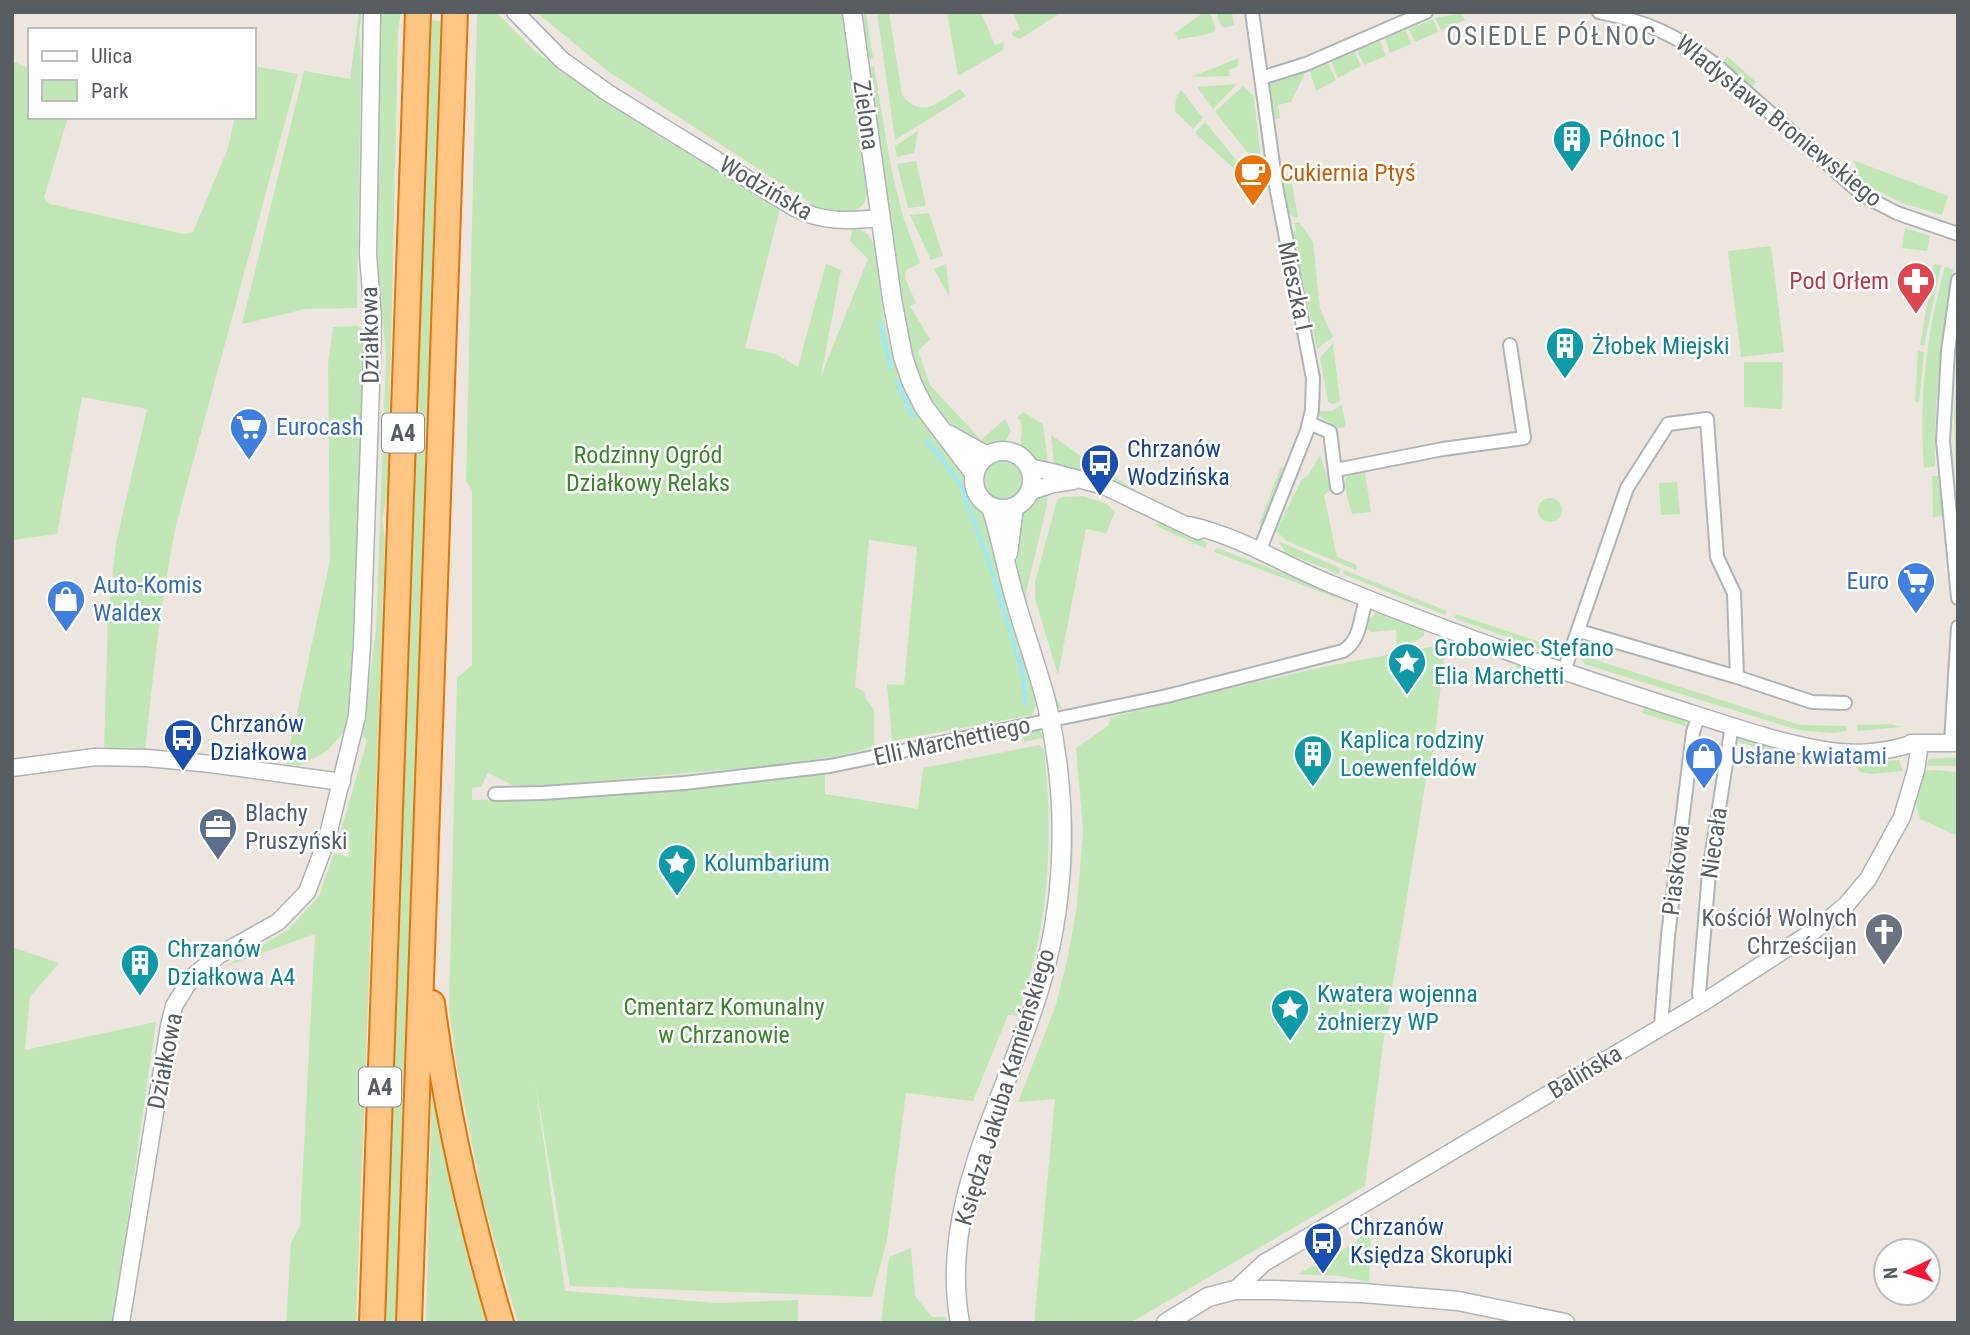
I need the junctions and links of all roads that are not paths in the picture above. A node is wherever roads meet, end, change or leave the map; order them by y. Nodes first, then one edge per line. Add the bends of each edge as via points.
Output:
1 (372, 12) edge
2 (515, 12) edge
3 (852, 12) edge
4 (1252, 12) edge
5 (1426, 12) edge
6 (1600, 12) edge
7 (418, 13) edge
8 (455, 15) edge
9 (1261, 78) junction
10 (881, 218) junction
11 (1958, 234) edge
12 (1958, 280) edge
13 (1510, 345) dead end
14 (1309, 423) junction
15 (943, 432) junction
16 (987, 456) junction
17 (1028, 467) junction
18 (1336, 470) junction
19 (975, 473) junction
20 (1083, 480) junction
21 (1336, 487) dead end
22 (1029, 492) junction
23 (992, 507) junction
24 (1014, 507) junction
25 (1259, 552) junction
26 (1007, 564) junction
27 (1367, 598) junction
28 (1958, 598) edge
29 (1958, 627) edge
30 (1580, 631) junction
31 (1564, 671) junction
32 (1737, 677) junction
33 (1845, 703) dead end
34 (1699, 715) junction
35 (1050, 720) junction
36 (1732, 725) junction
37 (1917, 743) junction
38 (1954, 743) edge
39 (12, 768) edge
40 (342, 782) junction
41 (495, 794) dead end
42 (423, 926) junction
43 (1702, 1003) junction
44 (1661, 1026) junction
45 (1272, 1259) junction
46 (1235, 1290) junction
47 (1281, 1290) junction
48 (121, 1323) edge
49 (372, 1323) edge
50 (409, 1323) edge
51 (501, 1323) edge
52 (960, 1323) edge
53 (1166, 1323) edge
54 (1565, 1323) edge

1 - 40 street, Działkowa via 368,255 373,330 363,619 357,716
2 - 10 street, Wodzińska via 562,60 608,93 793,207 833,221
3 - 10 main road, Zielona
4 - 9 street, Mieszka I
5 - 9 street via 1306,64
6 - 11 street, Władysława Broniewskiego via 1670,33 1692,47 1851,186 1881,206
7 - 49 highway, A4
8 - 42 highway, A4
9 - 14 street, Mieszka I via 1276,186 1312,364
10 - 15 main road via 902,358 919,398
12 - 28 street via 1942,441
13 - 18 street via 1524,438
14 - 18 street via 1330,432
14 - 25 street, Mieszka I
15 - 16 main road
15 - 19 main road
16 - 17 main road via 1011,453
16 - 19 main road
17 - 20 street
17 - 22 main road
18 - 21 street
19 - 23 main road via 975,489
20 - 22 street
20 - 25 street
22 - 24 main road
23 - 24 main road
23 - 26 main road, Księdza Jakuba Kamieńskiego
24 - 26 main road, Księdza Jakuba Kamieńskiego
25 - 27 street
26 - 35 main road, Księdza Jakuba Kamieńskiego
27 - 31 street
27 - 35 street, Elli Marchettiego via 1358,636 1343,651
29 - 38 street
30 - 31 street
30 - 32 street
30 - 32 street via 1626,488 1636,471 1668,424 1707,419 1717,557 1734,593
31 - 34 street
32 - 33 street via 1812,702
34 - 36 street
34 - 44 street, Piaskowa via 1693,732 1671,909
35 - 41 street, Elli Marchettiego via 830,766 604,789
35 - 52 main road, Księdza Jakuba Kamieńskiego via 1061,829 1055,918 1033,1011 963,1212 956,1273
36 - 37 street via 1814,747 1852,742
36 - 43 street, Niecała via 1709,872
37 - 38 street
37 - 43 street, Balińska via 1916,770 1902,817 1863,886 1818,928
39 - 40 street via 95,757 147,758
40 - 48 street, Działkowa via 307,892 278,922 219,955 192,977 174,1006
42 - 50 highway, A4
42 - 51 highway via 453,1135
43 - 44 street, Balińska
44 - 45 street, Balińska
45 - 46 street, Balińska
45 - 47 street via 1267,1279
46 - 47 main road
46 - 53 main road, Balińska via 1197,1302
47 - 54 main road via 1458,1301

